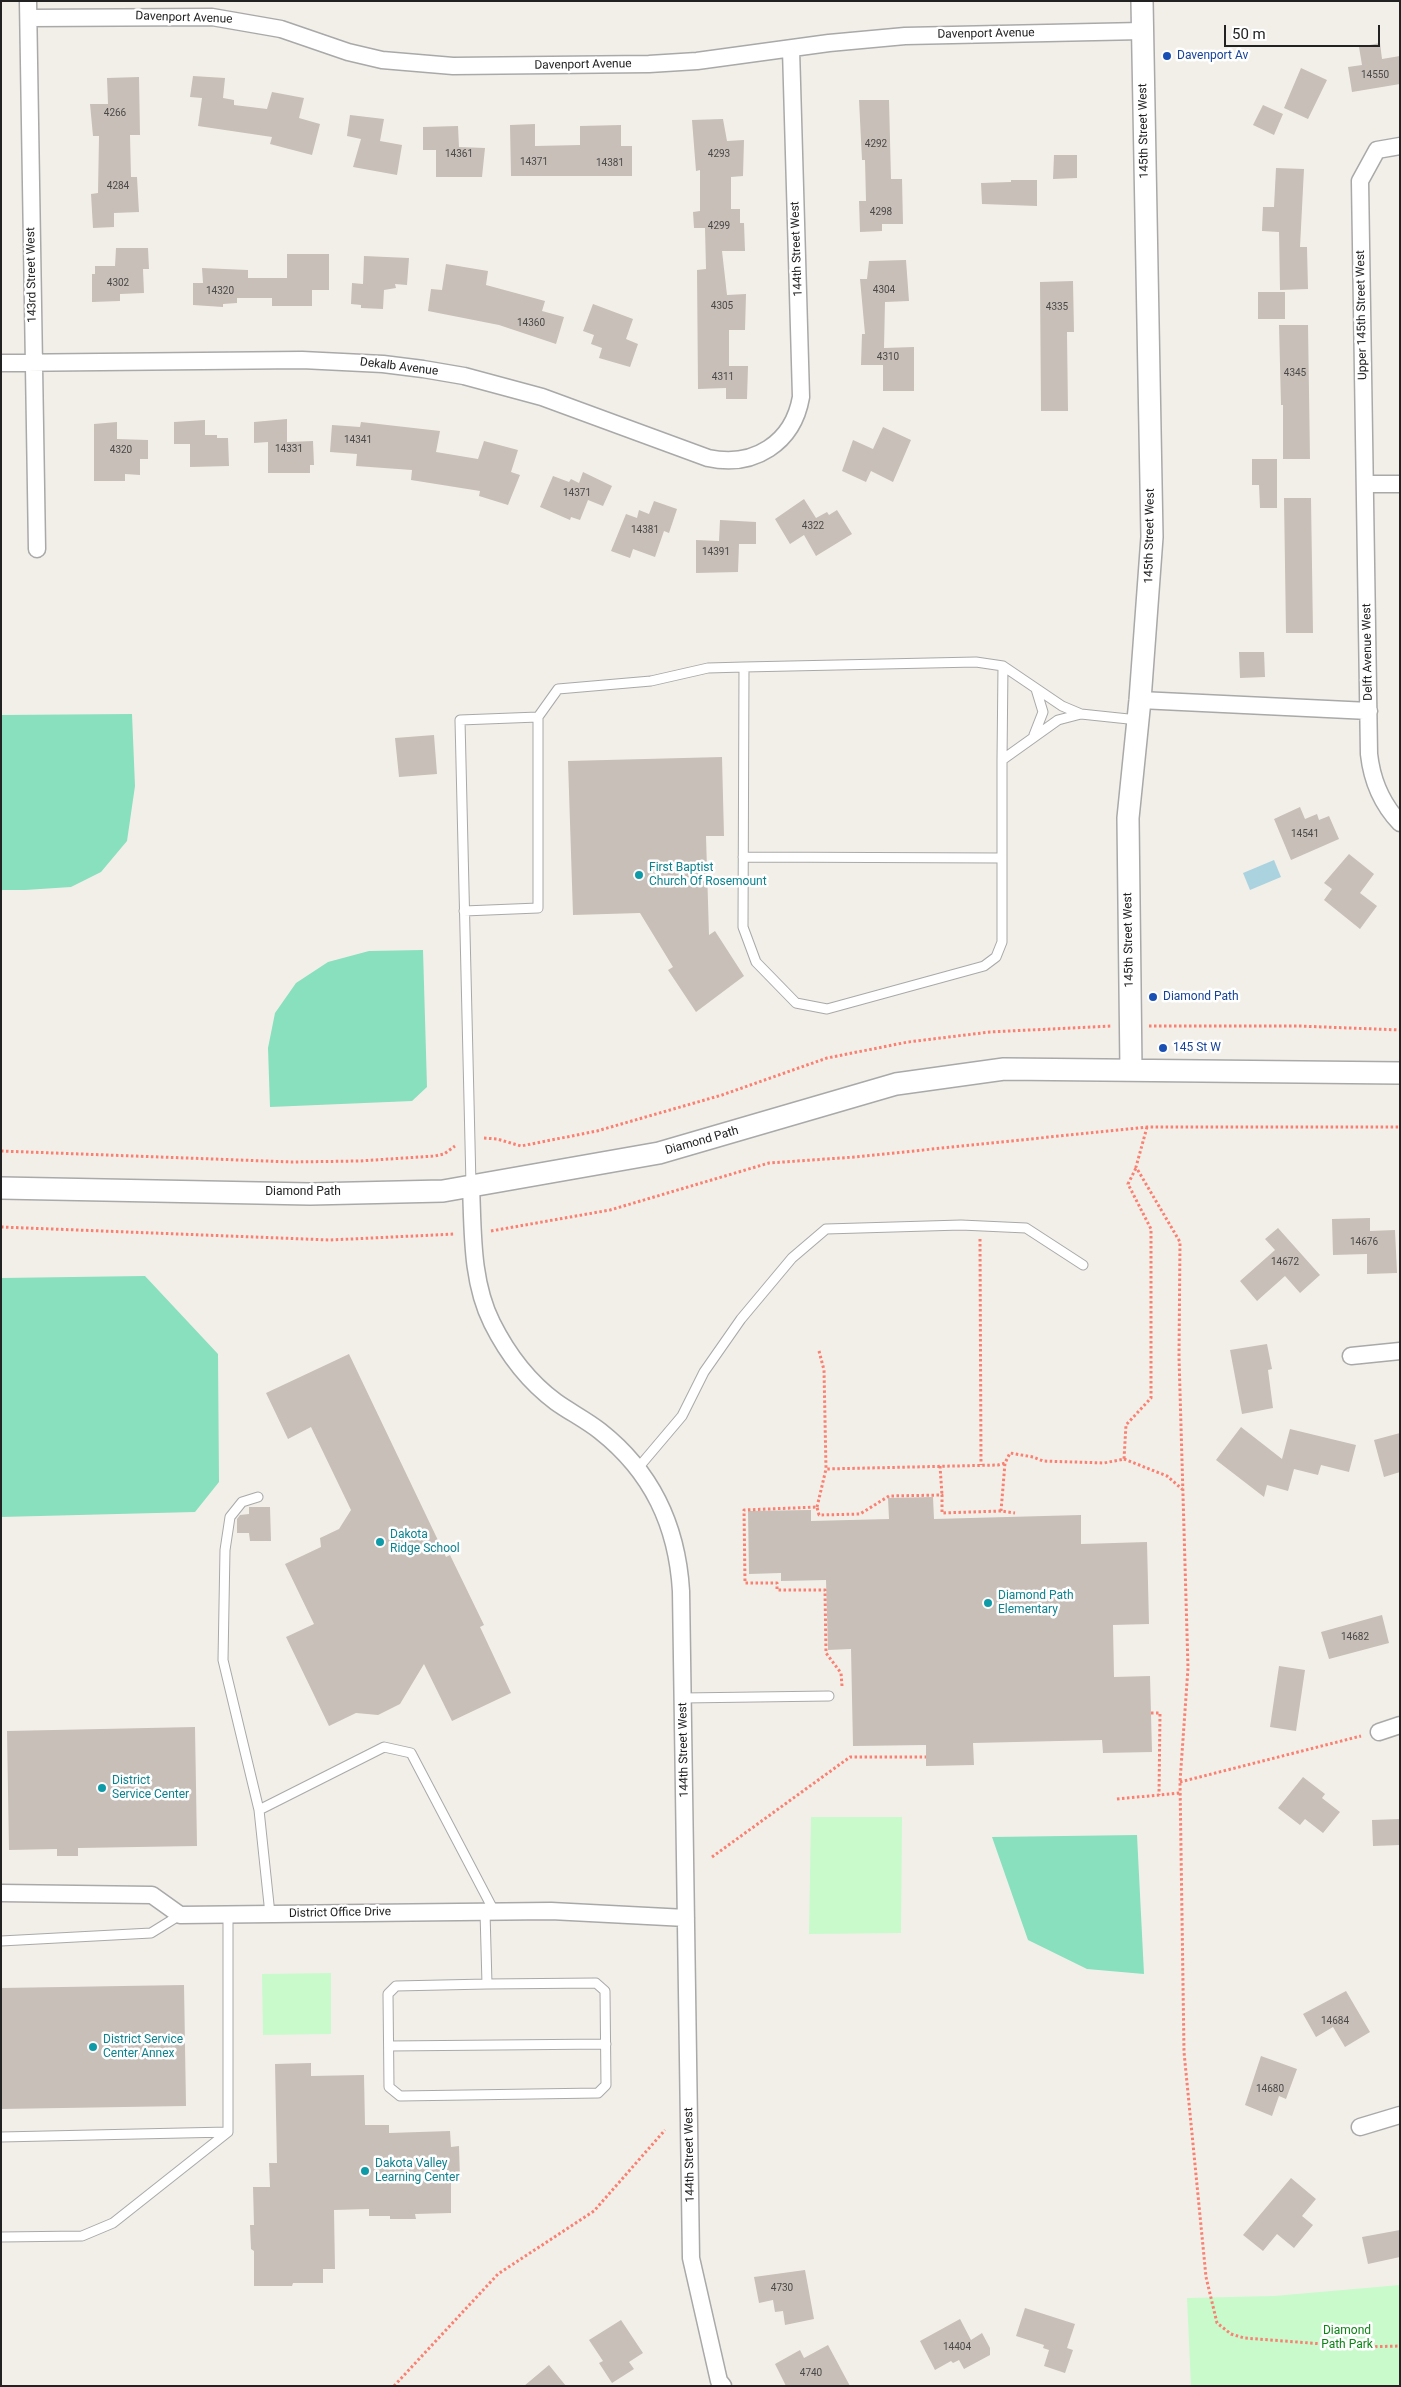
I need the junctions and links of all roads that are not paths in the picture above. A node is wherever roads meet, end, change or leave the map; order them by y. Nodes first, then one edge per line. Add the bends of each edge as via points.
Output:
1 (28, 1) edge
2 (1142, 1) edge
3 (28, 18) junction
4 (1142, 31) junction
5 (791, 49) junction
6 (1400, 146) edge
7 (1, 363) edge
8 (34, 363) junction
9 (778, 442) joint
10 (1366, 484) junction
11 (1400, 484) edge
12 (37, 548) dead end
13 (1003, 666) junction
14 (744, 667) junction
15 (1036, 689) junction
16 (1139, 710) junction
17 (1369, 711) junction
18 (1081, 714) junction
19 (538, 717) junction
20 (1034, 735) junction
21 (1002, 760) junction
22 (1400, 822) edge
23 (743, 857) junction
24 (1002, 858) junction
25 (464, 911) junction
26 (1131, 1070) junction
27 (1400, 1073) edge
28 (472, 1186) junction
29 (1, 1188) edge
30 (1083, 1266) dead end
31 (1400, 1351) edge
32 (1351, 1356) dead end
33 (638, 1468) junction
34 (258, 1497) dead end
35 (829, 1696) dead end
36 (683, 1698) junction
37 (1400, 1725) edge
38 (1379, 1732) road end
39 (259, 1810) junction
40 (1, 1893) edge
41 (489, 1911) junction
42 (270, 1914) junction
43 (180, 1915) junction
44 (228, 1915) junction
45 (686, 1918) junction
46 (1, 1941) edge
47 (487, 1984) junction
48 (606, 2044) junction
49 (389, 2046) junction
50 (1400, 2115) edge
51 (1360, 2128) dead end
52 (228, 2132) junction
53 (1, 2137) edge
54 (1, 2237) edge
55 (717, 2384) edge

1 - 3 street, 143rd Street West
2 - 4 street, 145th Street West
3 - 5 street, Davenport Avenue via 212,17 281,29 382,60 444,66 649,64
3 - 8 street, 143rd Street West
4 - 5 street, Davenport Avenue via 905,36
4 - 16 street, 145th Street West via 1152,537
5 - 9 street, 144th Street West via 801,397 794,421
6 - 10 street, Upper 145th Street West via 1377,150 1360,181
7 - 8 street, Dekalb Avenue
8 - 9 street, Dekalb Avenue via 302,360 383,364 464,376 542,397 662,443 718,460 750,459
8 - 12 street, 143rd Street West
10 - 11 street
10 - 17 street, Delft Avenue West
13 - 14 lane via 976,662
13 - 15 lane
13 - 21 lane
14 - 19 lane via 708,668 651,681 558,689
14 - 23 lane
15 - 18 lane
15 - 20 lane via 1043,712
16 - 17 street, Delft Avenue West
16 - 18 lane
16 - 26 street, 145th Street West via 1128,818
17 - 22 street via 1372,773 1386,808
18 - 20 lane via 1058,720
19 - 25 lane via 538,908
19 - 25 lane via 460,720
20 - 21 lane
21 - 24 lane
23 - 24 lane
23 - 24 lane via 742,927 756,962 796,1003 827,1010 984,966 996,957 1002,942
25 - 28 lane
26 - 27 street, Diamond Path
26 - 28 street, Diamond Path via 1004,1070 896,1084 659,1154
28 - 29 street, Diamond Path via 443,1191 310,1194
28 - 33 street, 144th Street West via 476,1272 491,1321 519,1366 555,1401 600,1430
30 - 33 lane via 1026,1228 961,1225 826,1229 792,1258 741,1319 704,1372 682,1416
31 - 32 street
33 - 36 street, 144th Street West via 664,1513 680,1564
34 - 39 lane via 242,1502 230,1516 225,1550 223,1660
35 - 36 lane
36 - 45 street, 144th Street West
37 - 38 street
39 - 41 lane via 384,1748 411,1753
39 - 42 lane
40 - 43 street via 152,1895
41 - 42 street, District Office Drive
41 - 45 street, District Office Drive
41 - 47 lane
42 - 44 street, District Office Drive
43 - 44 street, District Office Drive
43 - 46 lane via 151,1933
44 - 52 lane
45 - 55 street, 144th Street West via 691,2258
47 - 48 lane via 596,1983 605,1991
47 - 49 lane via 396,1986 388,1994
48 - 49 lane
48 - 49 lane via 606,2085 598,2093 400,2096 389,2087
50 - 51 street
52 - 53 lane
52 - 54 lane via 113,2223 82,2236

